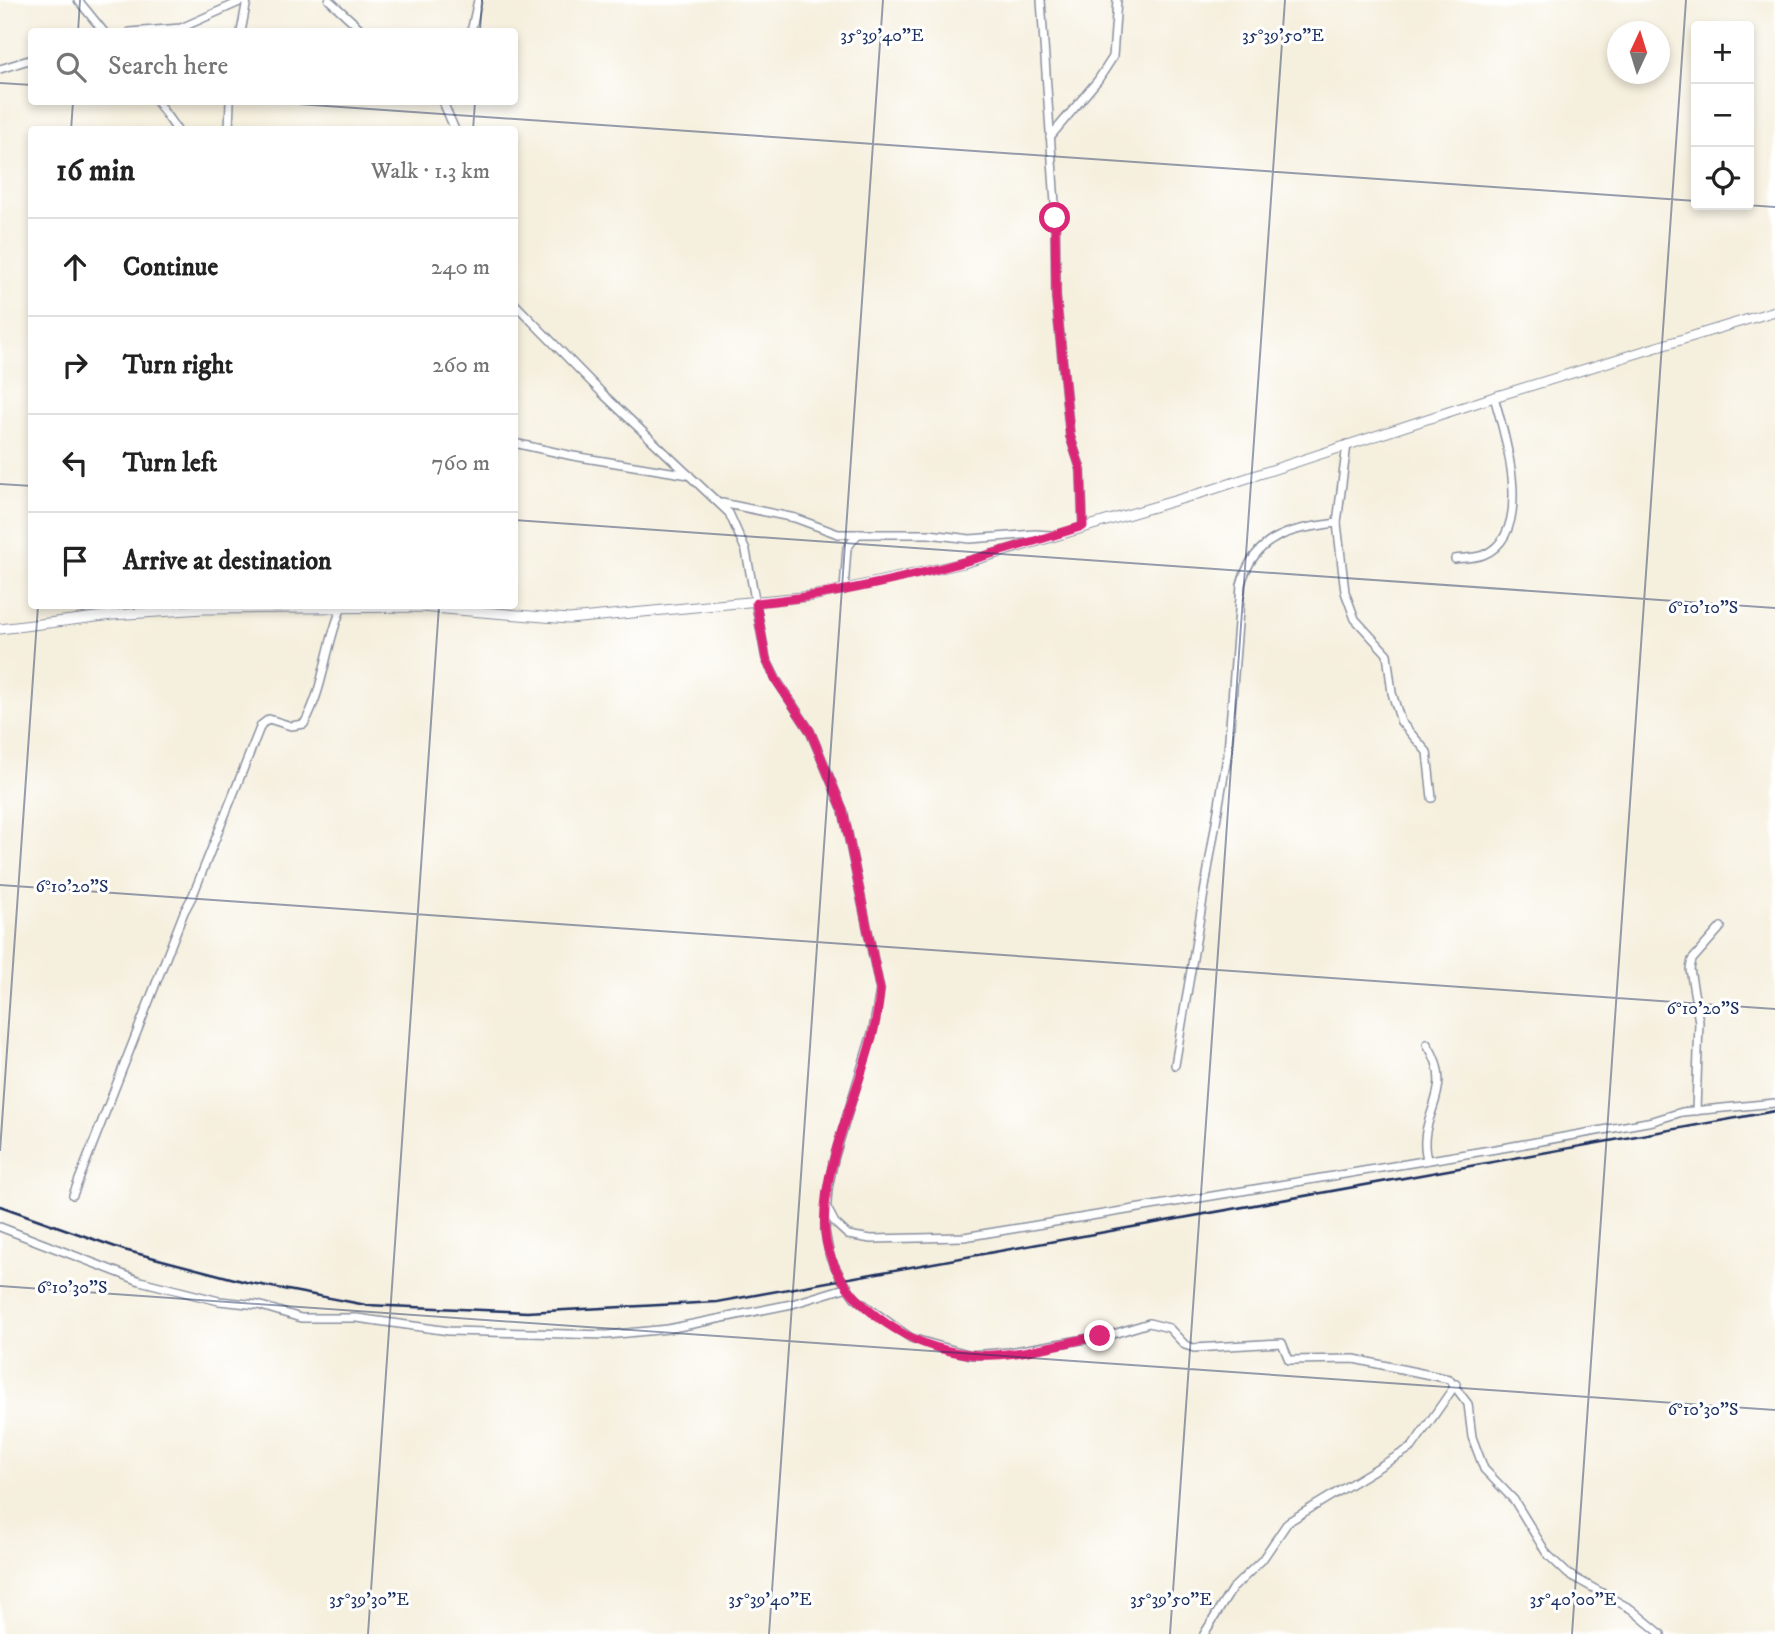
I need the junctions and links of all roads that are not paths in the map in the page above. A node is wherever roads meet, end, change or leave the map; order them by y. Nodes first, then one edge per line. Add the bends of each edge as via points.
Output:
1 (78, 0) edge
2 (246, 0) edge
3 (329, 0) edge
4 (478, 0) edge
5 (1041, 0) edge
6 (1117, 0) edge
7 (101, 28) edge
8 (181, 28) edge
9 (242, 28) edge
10 (360, 28) edge
11 (472, 28) edge
12 (28, 61) edge
13 (0, 69) edge
14 (159, 105) edge
15 (230, 105) edge
16 (444, 105) edge
17 (174, 126) edge
18 (229, 126) edge
19 (453, 126) edge
20 (1049, 138) junction
21 (518, 307) edge
22 (1775, 311) edge
23 (1494, 397) junction
24 (518, 444) edge
25 (1347, 444) junction
26 (691, 475) junction
27 (720, 502) junction
28 (1337, 523) junction
29 (1083, 526) junction
30 (858, 534) junction
31 (1051, 536) junction
32 (1455, 559) dead end
33 (844, 590) junction
34 (756, 603) junction
35 (168, 609) edge
36 (252, 609) edge
37 (341, 609) edge
38 (446, 609) edge
39 (162, 611) junction
40 (0, 629) edge
41 (1432, 798) dead end
42 (1721, 927) dead end
43 (1427, 1045) dead end
44 (1175, 1065) dead end
45 (1775, 1103) edge
46 (1696, 1111) junction
47 (1427, 1159) junction
48 (73, 1195) dead end
49 (827, 1208) junction
50 (0, 1227) edge
51 (848, 1287) junction
52 (1456, 1384) junction
53 (1204, 1634) edge
54 (1661, 1634) edge

1 - 7 street
2 - 8 street
2 - 9 street
3 - 10 street
4 - 11 street
5 - 20 street
6 - 20 street via 1112,57
12 - 13 street
14 - 17 street
15 - 18 street
16 - 19 street
20 - 29 street via 1056,297 1070,436 1081,470
21 - 26 street
22 - 23 street
23 - 25 street
23 - 32 street via 1513,469 1507,529 1491,550
24 - 26 street
25 - 28 street
25 - 29 street via 1211,490
26 - 27 street
27 - 30 street via 796,519 830,532
27 - 34 street via 746,551
28 - 41 street via 1349,609 1387,654 1401,722 1427,752
28 - 44 street via 1303,528 1278,538 1254,552 1246,567 1225,770
29 - 31 street
30 - 31 street via 970,539
30 - 33 street via 847,548
31 - 33 street via 952,567
33 - 34 street
34 - 38 street via 569,619
34 - 49 street via 766,659 810,731 843,810 880,990 873,1030 834,1159
35 - 39 street
36 - 39 street
37 - 48 street via 330,634 316,704 304,724 291,726 269,719 261,725
39 - 40 street
42 - 46 street via 1692,960 1690,969 1699,1022
43 - 47 street via 1439,1068 1437,1102 1423,1139
45 - 46 street
46 - 47 street
47 - 49 street via 964,1237 871,1239 848,1235
49 - 51 street via 830,1256
50 - 51 street via 139,1281 219,1301 301,1318 357,1318 449,1331 607,1335 668,1329 792,1304
51 - 52 street via 855,1298 911,1338 971,1355 1110,1335 1149,1324 1169,1328 1194,1348 1282,1343 1289,1360 1354,1359
52 - 53 street via 1412,1447 1288,1522 1262,1560 1231,1589
52 - 54 street via 1468,1404 1472,1437 1484,1469 1514,1500 1547,1554 1575,1579 1631,1609

